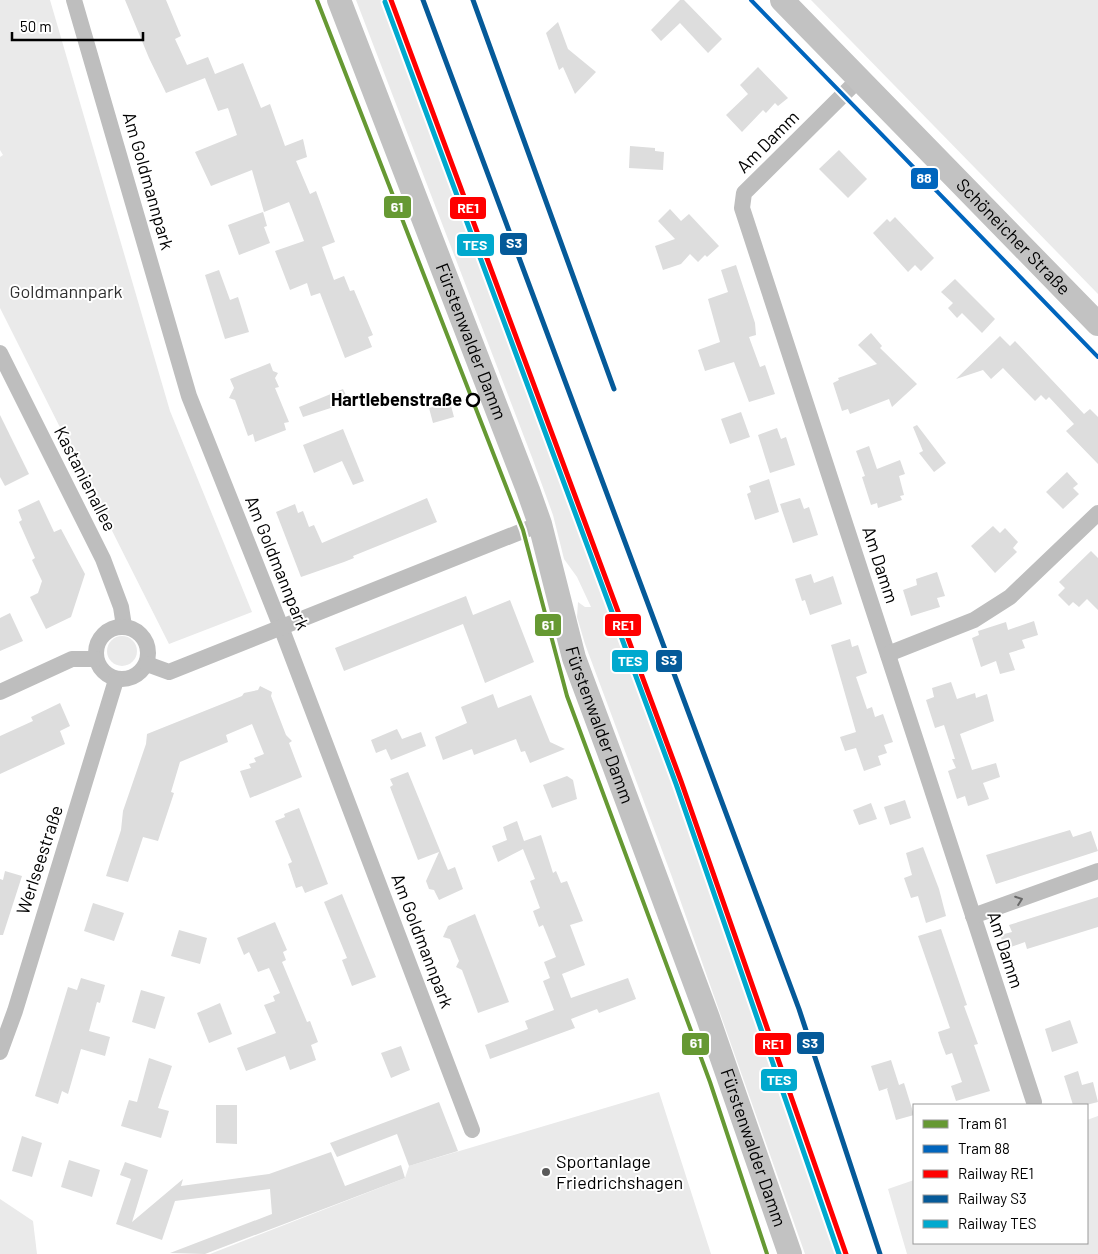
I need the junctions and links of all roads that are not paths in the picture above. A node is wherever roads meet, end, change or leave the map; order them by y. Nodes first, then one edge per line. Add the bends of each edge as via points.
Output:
1 (74, 0) edge
2 (339, 0) edge
3 (782, 0) edge
4 (859, 78) junction
5 (1098, 324) edge
6 (0, 353) edge
7 (1098, 514) edge
8 (540, 524) junction
9 (124, 626) junction
10 (281, 627) junction
11 (888, 654) junction
12 (96, 659) junction
13 (147, 664) junction
14 (116, 680) junction
15 (0, 692) edge
16 (1098, 871) edge
17 (973, 916) junction
18 (0, 1052) edge
19 (1034, 1102) dead end
20 (472, 1130) dead end
21 (790, 1254) edge

1 - 10 street, Am Goldmannpark via 189,396
2 - 8 main road, Fürstenwalder Damm
3 - 4 main road, Schöneicher Straße
4 - 5 main road, Schöneicher Straße
4 - 11 street, Am Damm via 744,194 742,208
6 - 9 street, Kastanienallee via 103,559 121,607
7 - 11 street via 1010,597 974,620
8 - 10 street
8 - 21 main road, Fürstenwalder Damm via 574,658 708,1018
9 - 12 street via 102,636 96,647
9 - 13 street via 136,630 145,639 149,652
10 - 13 street via 169,672
10 - 20 street, Am Goldmannpark
11 - 17 street, Am Damm
12 - 14 street via 103,672
12 - 15 street via 72,659
13 - 14 street via 139,675 128,680
14 - 18 street, Werlseestraße via 16,1011
17 -> 16 street
17 - 19 street, Am Damm

